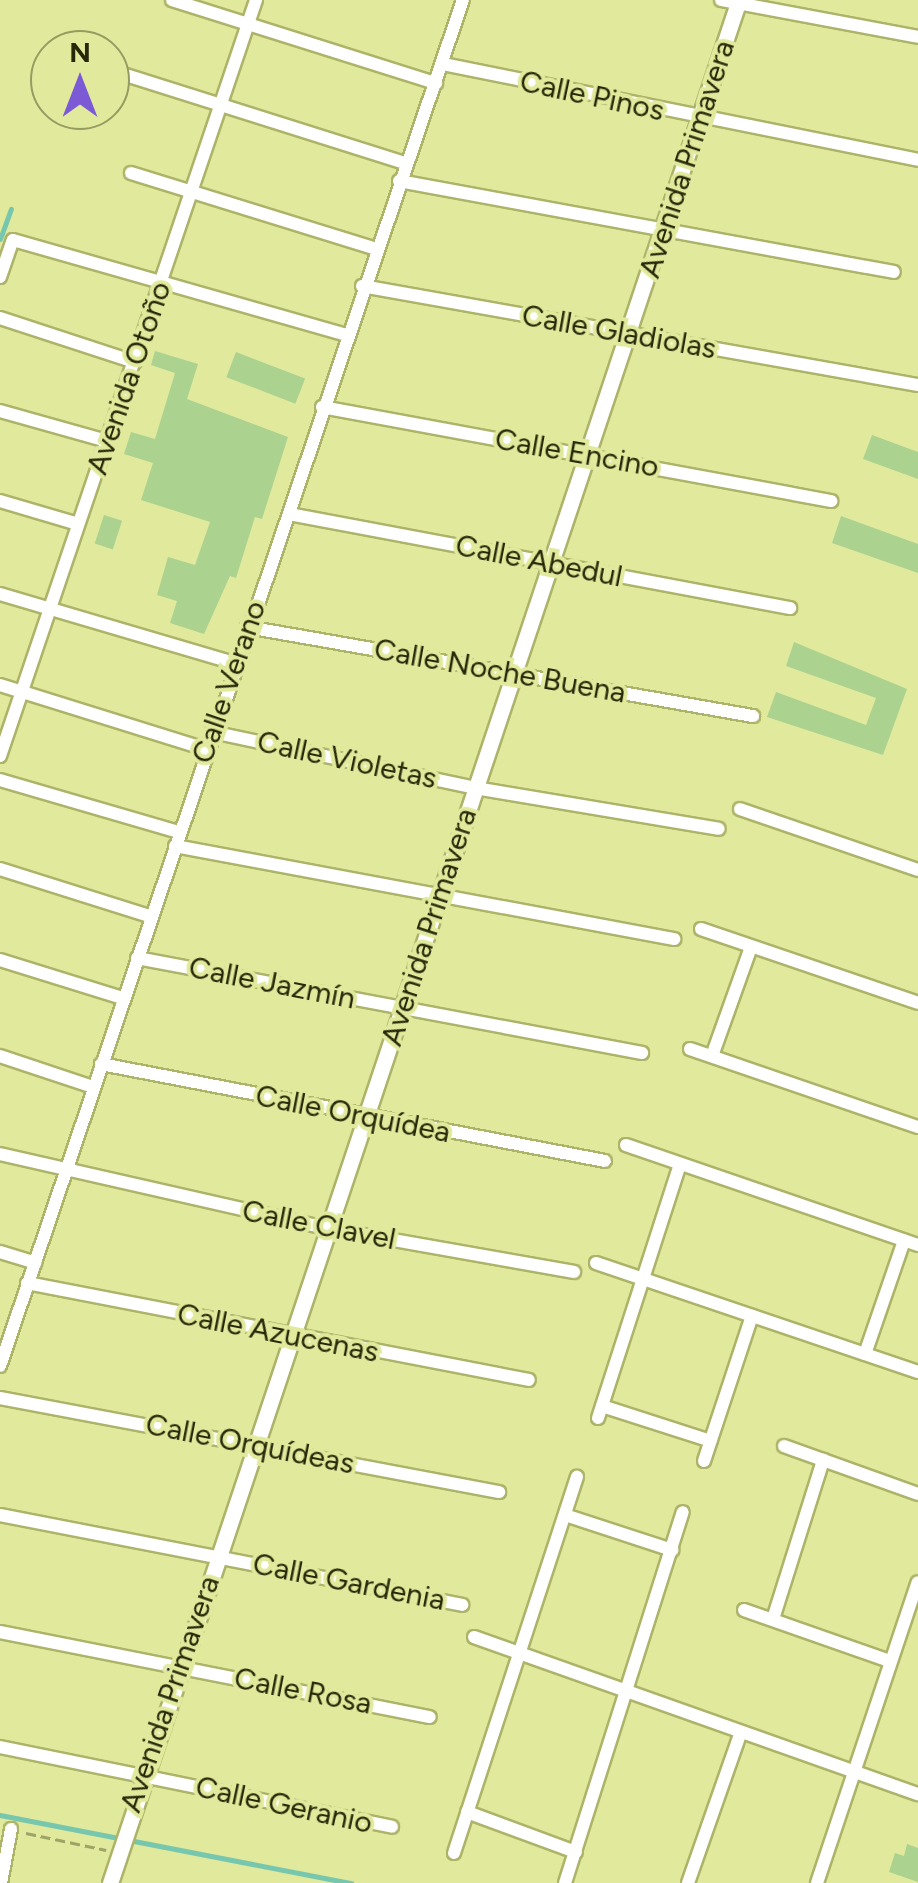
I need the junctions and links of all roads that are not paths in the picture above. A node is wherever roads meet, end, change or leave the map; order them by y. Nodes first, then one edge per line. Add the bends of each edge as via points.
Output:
1 (172, 0) edge
2 (256, 0) edge
3 (463, 0) edge
4 (720, 0) edge
5 (738, 2) edge
6 (248, 25) junction
7 (918, 37) edge
8 (443, 64) junction
9 (130, 76) edge
10 (436, 83) junction
11 (221, 106) junction
12 (700, 119) junction
13 (918, 160) edge
14 (405, 164) junction
15 (132, 173) dead end
16 (399, 181) junction
17 (194, 192) junction
18 (664, 227) junction
19 (377, 249) junction
20 (894, 272) dead end
21 (0, 277) edge
22 (164, 278) junction
23 (362, 286) junction
24 (0, 318) edge
25 (346, 334) junction
26 (629, 334) junction
27 (135, 362) junction
28 (918, 385) edge
29 (322, 408) junction
30 (0, 411) edge
31 (106, 442) junction
32 (589, 455) junction
33 (830, 500) dead end
34 (0, 501) edge
35 (289, 514) junction
36 (78, 524) junction
37 (553, 564) junction
38 (0, 594) edge
39 (48, 608) junction
40 (790, 608) dead end
41 (247, 627) junction
42 (235, 663) junction
43 (516, 673) junction
44 (0, 685) edge
45 (20, 692) junction
46 (753, 716) dead end
47 (212, 732) junction
48 (206, 749) junction
49 (0, 756) edge
50 (0, 780) edge
51 (475, 788) junction
52 (740, 809) dead end
53 (719, 829) dead end
54 (177, 839) junction
55 (0, 870) edge
56 (918, 870) edge
57 (440, 894) junction
58 (152, 916) junction
59 (701, 930) dead end
60 (674, 939) dead end
61 (751, 947) junction
62 (138, 958) junction
63 (0, 960) edge
64 (122, 998) junction
65 (918, 1003) edge
66 (402, 1008) junction
67 (690, 1048) dead end
68 (642, 1053) dead end
69 (0, 1056) edge
70 (712, 1056) junction
71 (101, 1064) junction
72 (92, 1087) junction
73 (366, 1118) junction
74 (918, 1127) edge
75 (626, 1145) dead end
76 (0, 1154) edge
77 (605, 1161) dead end
78 (680, 1164) junction
79 (65, 1173) junction
80 (325, 1228) junction
81 (904, 1240) junction
82 (918, 1245) edge
83 (0, 1252) edge
84 (35, 1262) junction
85 (596, 1263) dead end
86 (574, 1272) dead end
87 (645, 1278) junction
88 (28, 1283) junction
89 (752, 1316) junction
90 (6, 1330) edge
91 (288, 1337) junction
92 (865, 1354) junction
93 (0, 1366) edge
94 (918, 1372) edge
95 (529, 1380) dead end
96 (0, 1398) edge
97 (711, 1442) junction
98 (252, 1443) junction
99 (784, 1446) dead end
100 (823, 1460) junction
101 (704, 1461) dead end
102 (577, 1477) dead end
103 (499, 1492) dead end
104 (918, 1494) edge
105 (684, 1512) dead end
106 (0, 1515) edge
107 (565, 1515) junction
108 (672, 1550) junction
109 (218, 1556) junction
110 (918, 1582) edge
111 (462, 1604) dead end
112 (744, 1610) dead end
113 (773, 1619) junction
114 (0, 1632) edge
115 (474, 1637) dead end
116 (520, 1654) junction
117 (890, 1661) junction
118 (179, 1666) junction
119 (626, 1693) junction
120 (430, 1717) dead end
121 (740, 1732) junction
122 (0, 1747) edge
123 (855, 1773) junction
124 (142, 1775) junction
125 (918, 1794) edge
126 (467, 1812) junction
127 (392, 1827) dead end
128 (11, 1829) road end
129 (576, 1852) junction
130 (454, 1854) dead end
131 (1, 1883) edge
132 (110, 1883) edge
133 (566, 1883) edge
134 (688, 1883) edge
135 (818, 1883) edge

1 - 6 street
2 - 6 street, Avenida Otoño
3 - 8 street, Calle Verano
4 - 5 street
5 - 7 street
5 - 12 street, Avenida Primavera
6 - 10 street
6 - 11 street, Avenida Otoño
8 - 10 street, Calle Verano
8 - 12 street, Calle Pinos
9 - 11 street
10 - 14 street, Calle Verano
11 - 14 street
11 - 17 street, Avenida Otoño
12 - 13 street, Calle Pinos
12 - 18 street, Avenida Primavera
14 - 16 street, Calle Verano
15 - 17 street
16 - 18 street
16 - 19 street, Calle Verano
17 - 19 street
17 - 22 street, Avenida Otoño
18 - 20 street
18 - 26 street, Avenida Primavera
19 - 23 street, Calle Verano
21 - 22 street via 12,240
22 - 25 street
22 - 27 street, Avenida Otoño
23 - 25 street, Calle Verano
23 - 26 street, Calle Gladiolas
24 - 27 street
25 - 29 street, Calle Verano
26 - 28 street, Calle Gladiolas
26 - 32 street, Avenida Primavera
27 - 31 street, Avenida Otoño
29 - 32 street, Calle Encino
29 - 35 street, Calle Verano
30 - 31 street
31 - 36 street, Avenida Otoño
32 - 33 street, Calle Encino
32 - 37 street, Avenida Primavera
34 - 36 street
35 - 37 street, Calle Abedul
35 - 41 street, Calle Verano
36 - 39 street, Avenida Otoño
37 - 40 street, Calle Abedul
37 - 43 street, Avenida Primavera
38 - 39 street
39 - 42 street
39 - 45 street, Avenida Otoño
41 - 42 street, Calle Verano
41 - 43 street, Calle Noche Buena
42 - 47 street, Calle Verano
43 - 46 street, Calle Noche Buena
43 - 51 street, Avenida Primavera
44 - 45 street
45 - 48 street
45 - 49 street, Avenida Otoño
47 - 48 street, Calle Verano
47 - 51 street, Calle Violetas
48 - 54 street, Calle Verano
50 - 54 street
51 - 53 street, Calle Violetas
51 - 57 street, Avenida Primavera
52 - 56 street
54 - 57 street
54 - 58 street, Calle Verano
55 - 58 street
57 - 60 street
57 - 66 street, Avenida Primavera
58 - 62 street, Calle Verano
59 - 61 street
61 - 65 street
61 - 70 street
62 - 64 street, Calle Verano
62 - 66 street, Calle Jazmín
63 - 64 street
64 - 71 street, Calle Verano
66 - 68 street, Calle Jazmín
66 - 73 street, Avenida Primavera
67 - 70 street
69 - 72 street
70 - 74 street
71 - 72 street, Calle Verano
71 - 73 street, Calle Orquídea
72 - 79 street, Calle Verano
73 - 77 street, Calle Orquídea
73 - 80 street, Avenida Primavera
75 - 78 street
76 - 79 street, Calle Clavel
78 - 81 street
78 - 87 street
79 - 80 street, Calle Clavel
79 - 84 street, Calle Verano
80 - 86 street, Calle Clavel
80 - 91 street, Avenida Primavera
81 - 82 street
81 - 92 street
83 - 84 street
84 - 88 street, Calle Verano
85 - 87 street
87 - 89 street
87 - 97 street via 600,1412
88 - 90 street, Calle Verano
88 - 91 street, Calle Azucenas
89 - 92 street
89 - 97 street
90 - 93 street, Calle Verano
91 - 95 street, Calle Azucenas
91 - 98 street, Avenida Primavera
92 - 94 street
96 - 98 street, Calle Orquídeas
97 - 101 street
98 - 103 street, Calle Orquídeas
98 - 109 street, Avenida Primavera
99 - 100 street
100 - 104 street
100 - 113 street
102 - 107 street
105 - 108 street
106 - 109 street, Calle Gardenia
107 - 108 street
107 - 116 street
108 - 119 street
109 - 111 street, Calle Gardenia
109 - 118 street, Avenida Primavera
110 - 117 street
112 - 113 street
113 - 117 street
114 - 118 street, Calle Rosa
115 - 116 street
116 - 119 street
116 - 126 street
117 - 123 street
118 - 120 street, Calle Rosa
118 - 124 street, Avenida Primavera
119 - 121 street
119 - 129 street
121 - 123 street
121 - 134 street
122 - 124 street, Calle Geranio
123 - 125 street
123 - 135 street
124 - 127 street, Calle Geranio
124 - 132 street, Avenida Primavera
126 - 129 street
126 - 130 street
128 - 131 street
129 - 133 street

